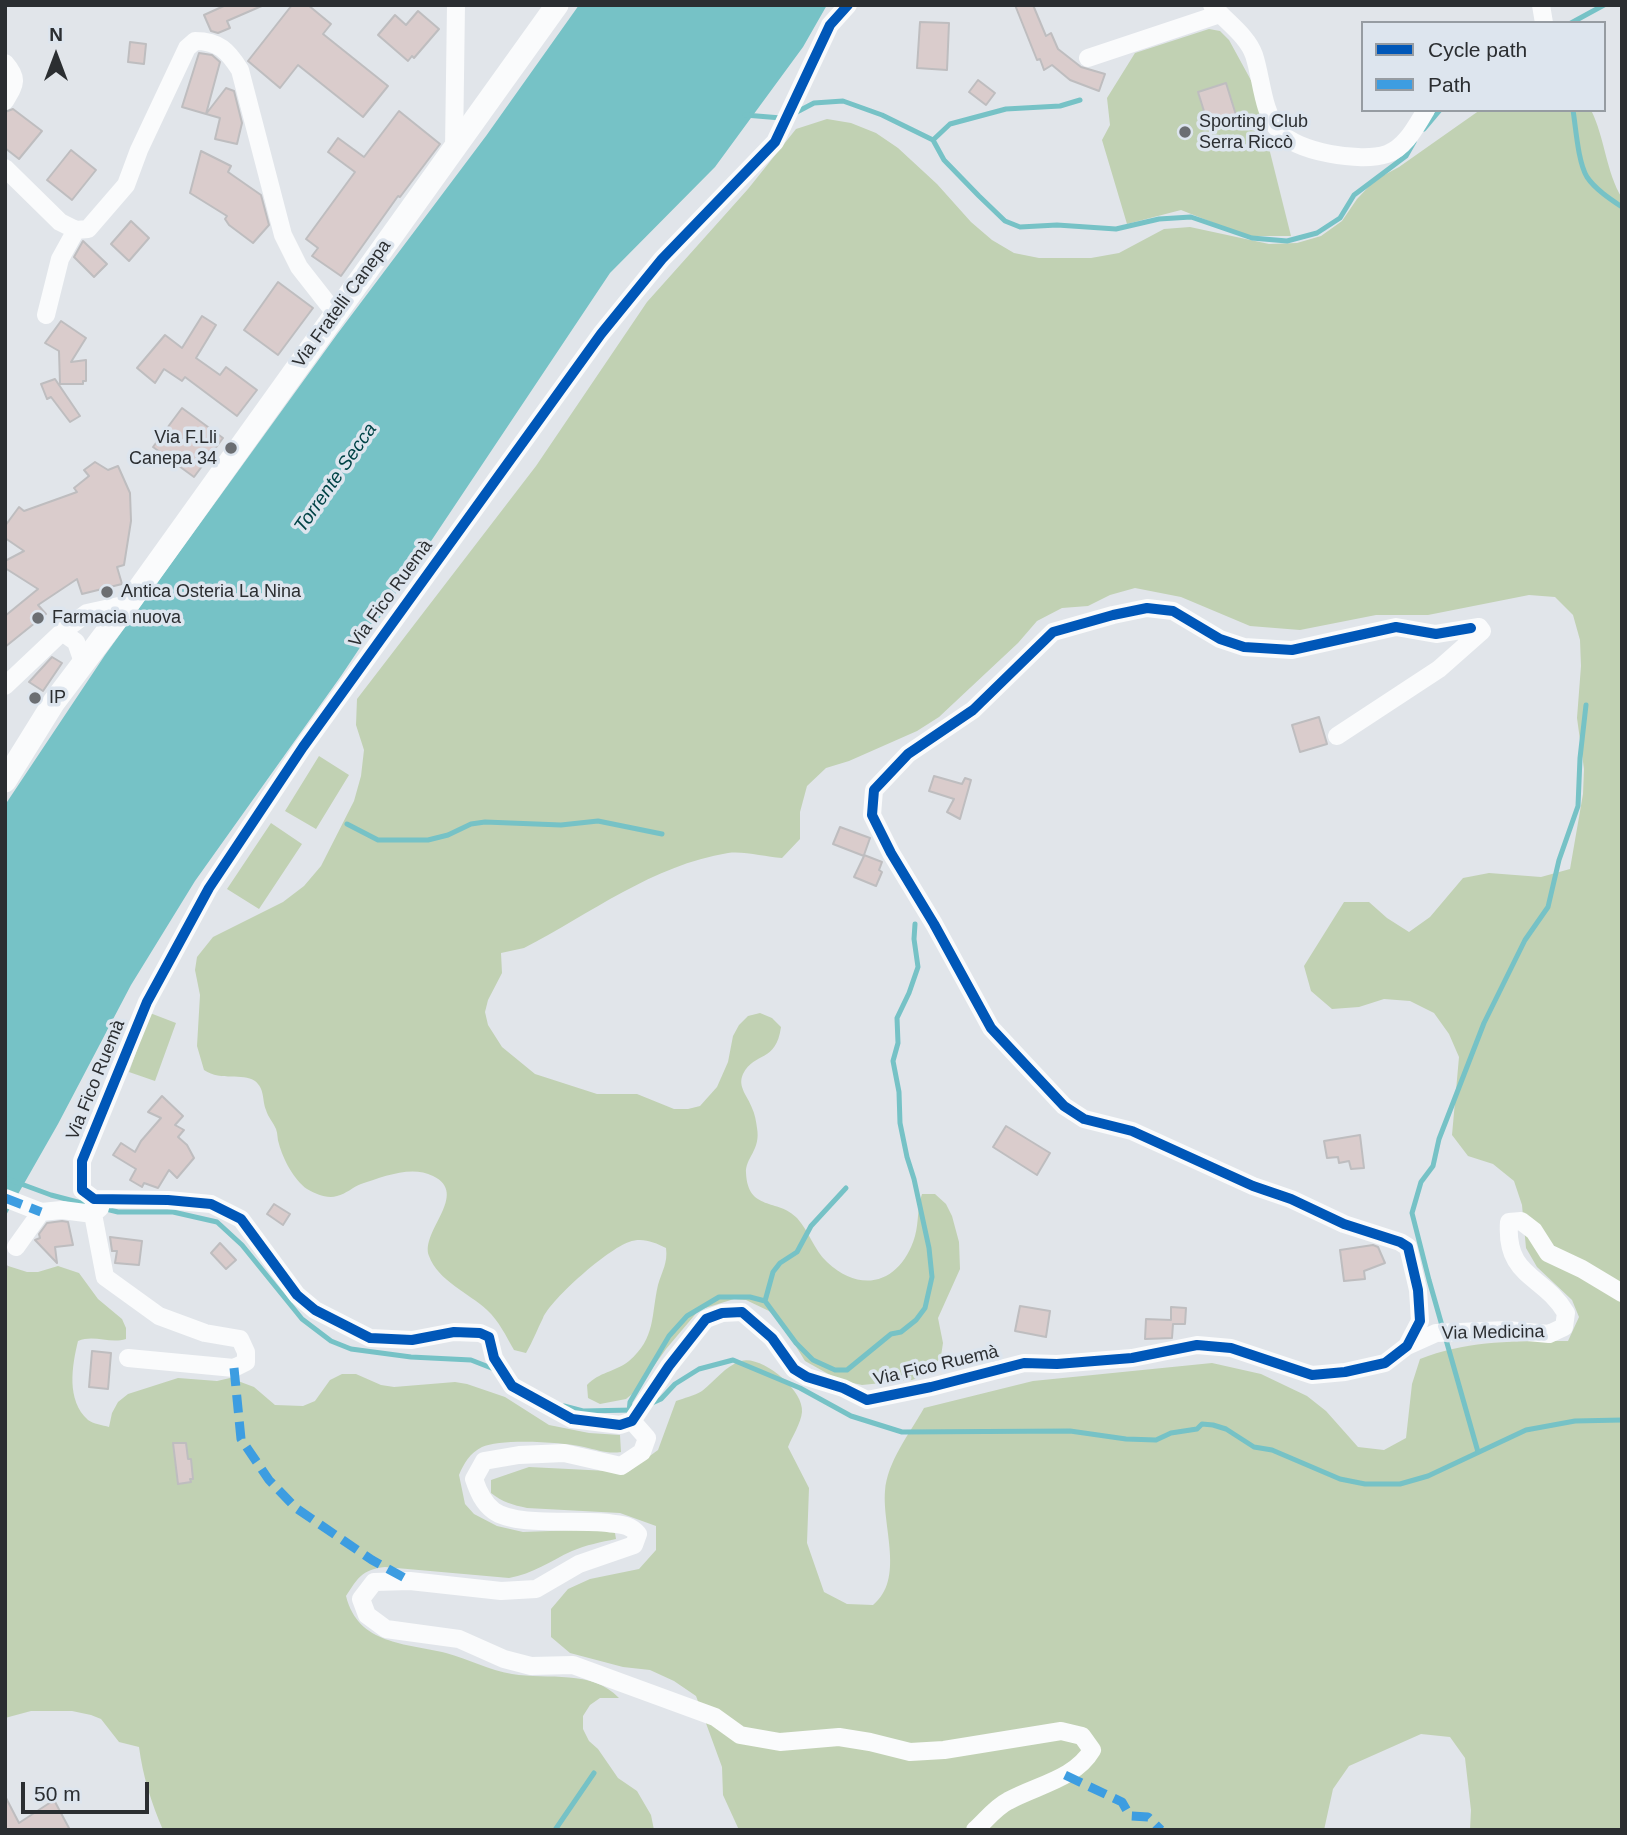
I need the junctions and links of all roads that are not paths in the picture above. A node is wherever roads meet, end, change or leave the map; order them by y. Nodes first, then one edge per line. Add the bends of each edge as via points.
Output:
1 (456, 5) edge
2 (557, 5) edge
3 (848, 5) edge
4 (1216, 10) edge
5 (1088, 58) dead end
6 (5, 63) edge
7 (5, 101) edge
8 (1425, 112) edge
9 (454, 149) junction
10 (5, 169) edge
11 (76, 230) junction
12 (335, 313) junction
13 (46, 315) dead end
14 (128, 604) junction
15 (62, 632) junction
16 (83, 662) junction
17 (5, 685) edge
18 (1337, 736) dead end
19 (5, 781) edge
20 (110, 1199) junction
21 (10, 1200) edge
22 (41, 1212) junction
23 (93, 1214) junction
24 (16, 1247) dead end
25 (1622, 1293) edge
26 (1407, 1346) junction
27 (128, 1358) dead end
28 (632, 1421) junction
29 (975, 1830) edge

1 - 9 street
2 - 9 main road, Via Fratelli Canepa
3 - 20 street, Via Fico Ruemà via 830,25 775,142 662,259 601,334 303,747 209,888 147,1002 82,1161 82,1190 94,1199
4 - 5 street
4 - 8 street via 1250,46 1270,116 1288,140 1331,154 1387,154 1407,140
6 - 7 street via 15,84
9 - 12 main road, Via Fratelli Canepa
10 - 11 street via 60,222
11 - 12 street via 88,229 126,185 187,48 195,41 208,41 229,52 240,70 283,234 299,267
11 - 13 street via 60,259
12 - 14 main road, Via Fratelli Canepa
14 - 15 street via 87,613
14 - 16 main road, Via Fratelli Canepa
15 - 16 street via 76,642
15 - 17 street
16 - 19 main road, Via Fratelli Canepa
18 - 26 street via 1439,669 1482,634 1479,627 1436,634 1396,627 1292,650 1244,647 1220,639 1173,611 1147,608 1054,632 973,710 908,754 884,777 874,790 872,815 991,1028 1065,1106 1084,1119 1132,1130 1253,1186 1408,1247 1420,1321
20 - 23 street
20 - 28 street, Via Fico Ruemà via 211,1204 241,1219 297,1295 315,1310 370,1338 412,1340 454,1332 480,1333 489,1337 494,1357 512,1386 572,1419
21 - 22 street
22 - 23 street
22 - 24 street
23 - 27 street via 105,1277 159,1316 205,1333 240,1339 246,1352 246,1362 234,1367
25 - 26 street, Via Medicina via 1548,1253 1521,1221 1509,1222 1507,1242 1522,1270 1557,1297 1566,1313 1564,1327 1549,1334 1507,1330 1436,1333
26 - 28 street, Via Fico Ruemà via 1385,1363 1312,1375 1231,1348 1197,1345 1132,1358 1024,1363 867,1400 800,1373 772,1338 742,1312 722,1313 706,1319
28 - 29 street via 647,1438 642,1452 621,1466 564,1453 519,1455 484,1461 474,1479 479,1494 495,1511 521,1521 584,1520 630,1526 638,1534 634,1545 579,1564 536,1589 501,1591 410,1581 374,1582 361,1599 367,1615 386,1629 458,1639 531,1666 573,1665 715,1717 740,1735 780,1742 839,1737 910,1752 1061,1731 1082,1736 1092,1750 1085,1763 1006,1801

